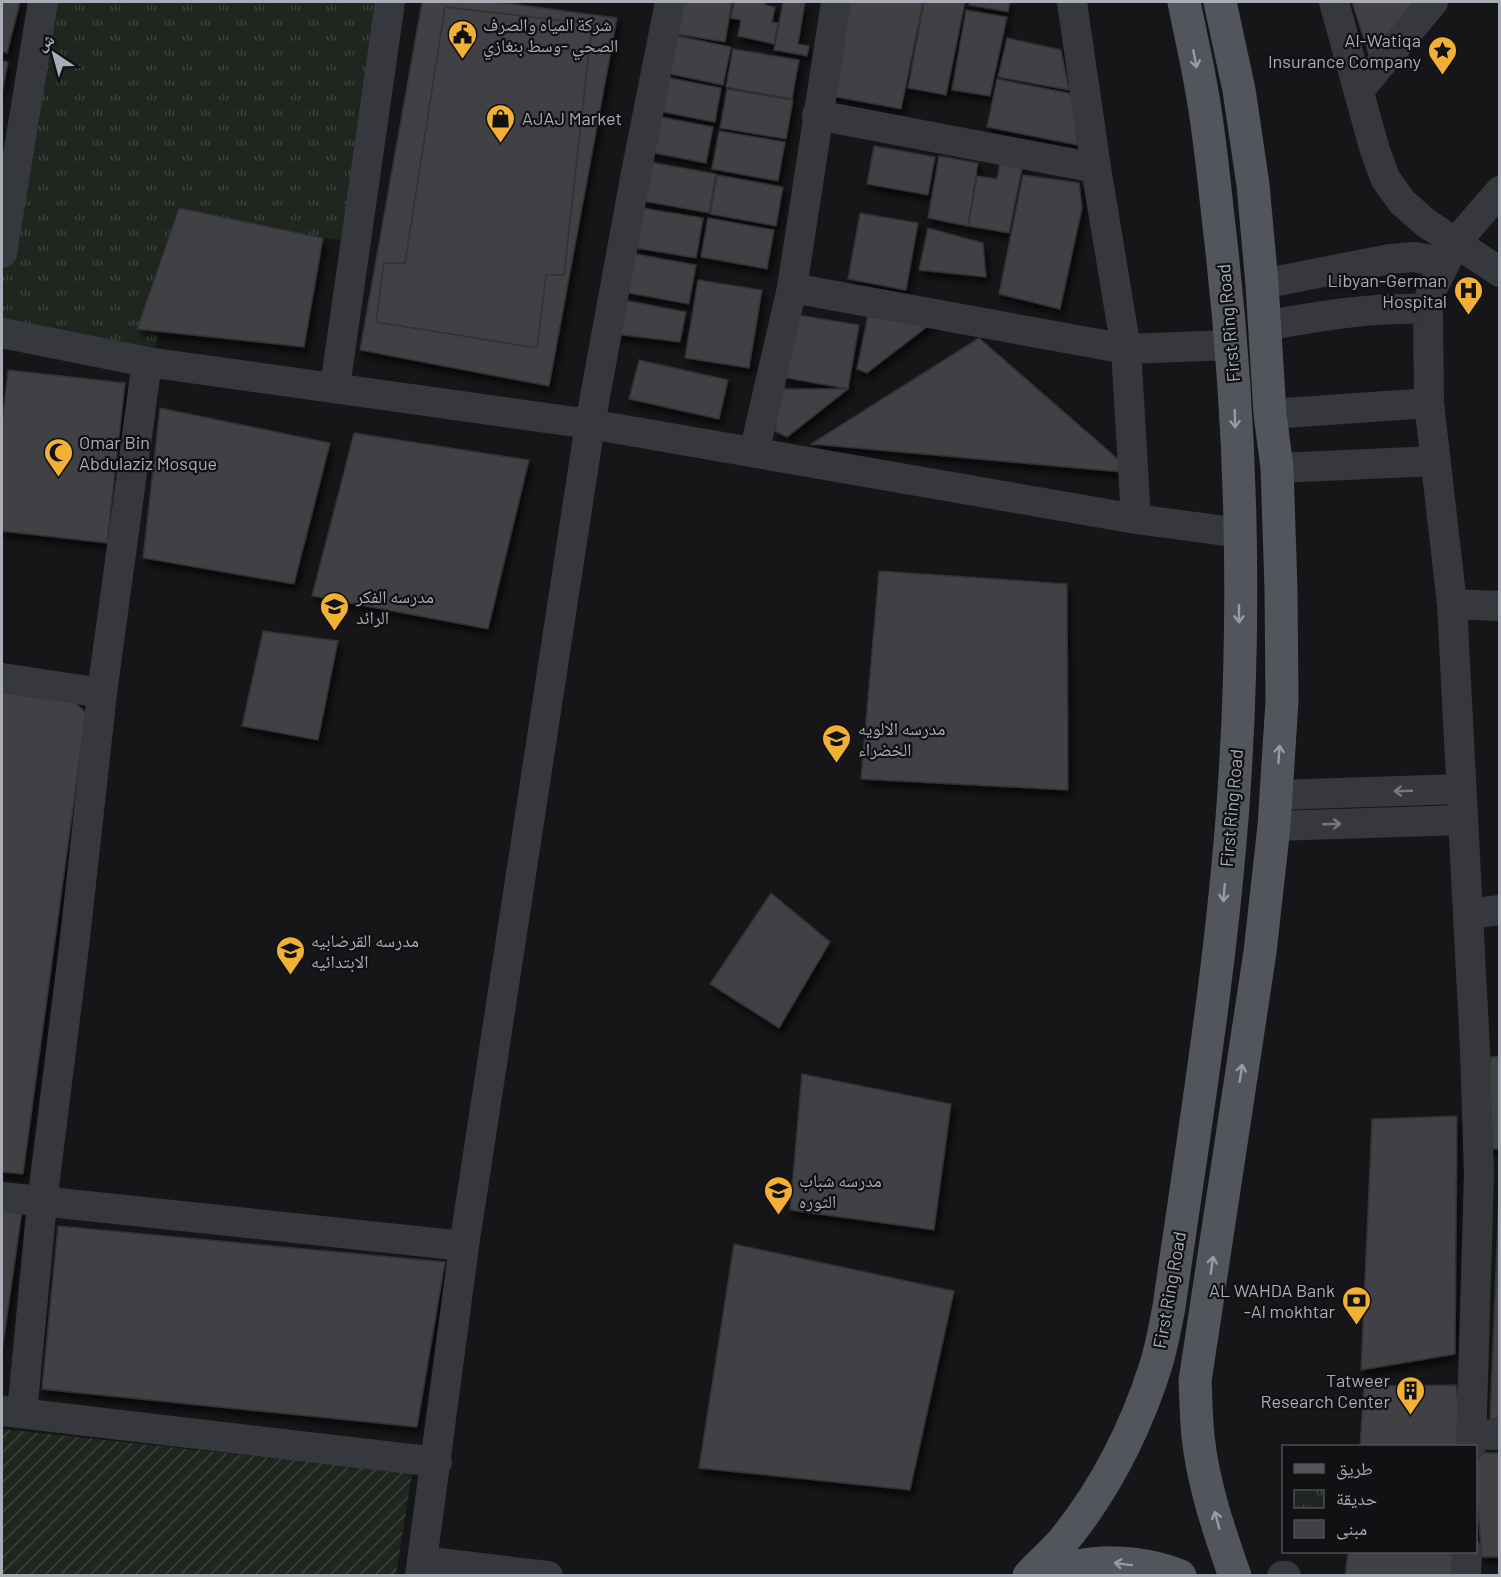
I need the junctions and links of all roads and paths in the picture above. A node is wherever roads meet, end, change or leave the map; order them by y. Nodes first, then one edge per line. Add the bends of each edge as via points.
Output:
1 (43, 2) edge
2 (390, 2) edge
3 (670, 2) edge
4 (836, 2) edge
5 (1072, 2) edge
6 (1184, 2) edge
7 (1220, 2) edge
8 (1334, 2) edge
9 (1433, 2) edge
10 (1359, 90) junction
11 (817, 115) junction
12 (1096, 168) junction
13 (1500, 191) edge
14 (2, 253) edge
15 (1450, 253) junction
16 (1500, 272) edge
17 (1262, 284) junction
18 (792, 288) junction
19 (1428, 309) junction
20 (1264, 326) junction
21 (2, 333) edge
22 (1230, 345) junction
23 (1126, 349) junction
24 (147, 362) junction
25 (335, 387) junction
26 (1430, 403) junction
27 (1270, 414) junction
28 (590, 424) junction
29 (754, 453) junction
30 (1436, 460) junction
31 (1277, 468) junction
32 (1136, 519) junction
33 (1240, 533) junction
34 (1452, 604) junction
35 (1500, 606) edge
36 (2, 678) edge
37 (102, 693) junction
38 (1461, 789) junction
39 (1275, 811) junction
40 (1463, 820) junction
41 (1500, 910) edge
42 (1468, 914) junction
43 (1489, 1174) edge
44 (2, 1197) edge
45 (42, 1203) junction
46 (464, 1246) junction
47 (12, 1412) edge
48 (1481, 1438) edge
49 (436, 1462) junction
50 (1467, 1553) edge
51 (421, 1568) edge
52 (549, 1575) edge
53 (1029, 1575) edge
54 (1047, 1575) edge
55 (1180, 1575) edge
56 (1235, 1575) edge
57 (1466, 1575) edge

1 - 14 street
2 - 25 street
3 - 28 street
4 - 11 street
5 - 12 street
6 -> 22 main road, First Ring Road via 1203,95
7 - 17 main road, First Ring Road via 1239,90
8 - 10 street
9 - 10 street
10 - 15 street via 1385,178
11 - 12 street
11 - 18 street
12 - 23 street
13 - 15 street
15 - 16 street
15 - 17 street via 1390,259
15 - 19 street via 1431,291
17 - 20 main road, First Ring Road
18 - 23 street
18 - 29 street
19 - 20 street via 1362,310
19 - 26 street
20 - 27 main road, First Ring Road
21 - 24 street
22 - 23 street
22 -> 33 main road, First Ring Road
23 - 32 street
24 - 25 street
24 - 37 street
25 - 28 street
26 - 27 street
26 - 30 street
27 - 31 main road, First Ring Road
28 - 29 street
28 - 46 street
29 - 32 street
30 - 31 street
30 - 34 street
39 -> 31 main road, First Ring Road via 1282,701
32 - 33 street
33 -> 53 main road, First Ring Road via 1235,777 1219,948 1169,1307 1156,1363 1119,1456 1069,1534
34 - 35 street
34 - 38 street
36 - 37 street
37 - 45 street
38 -> 39 street
38 - 40 street
39 -> 40 street
56 -> 39 main road, First Ring Road via 1207,1483 1198,1436 1196,1381 1260,952
40 - 42 street
41 - 42 street
42 - 43 street via 1475,1050
43 - 48 street
44 - 45 street
45 - 46 street
45 - 47 street
46 - 49 street
47 - 49 street
49 - 51 street
50 - 57 street
51 - 52 street
55 -> 54 main road via 1112,1562

